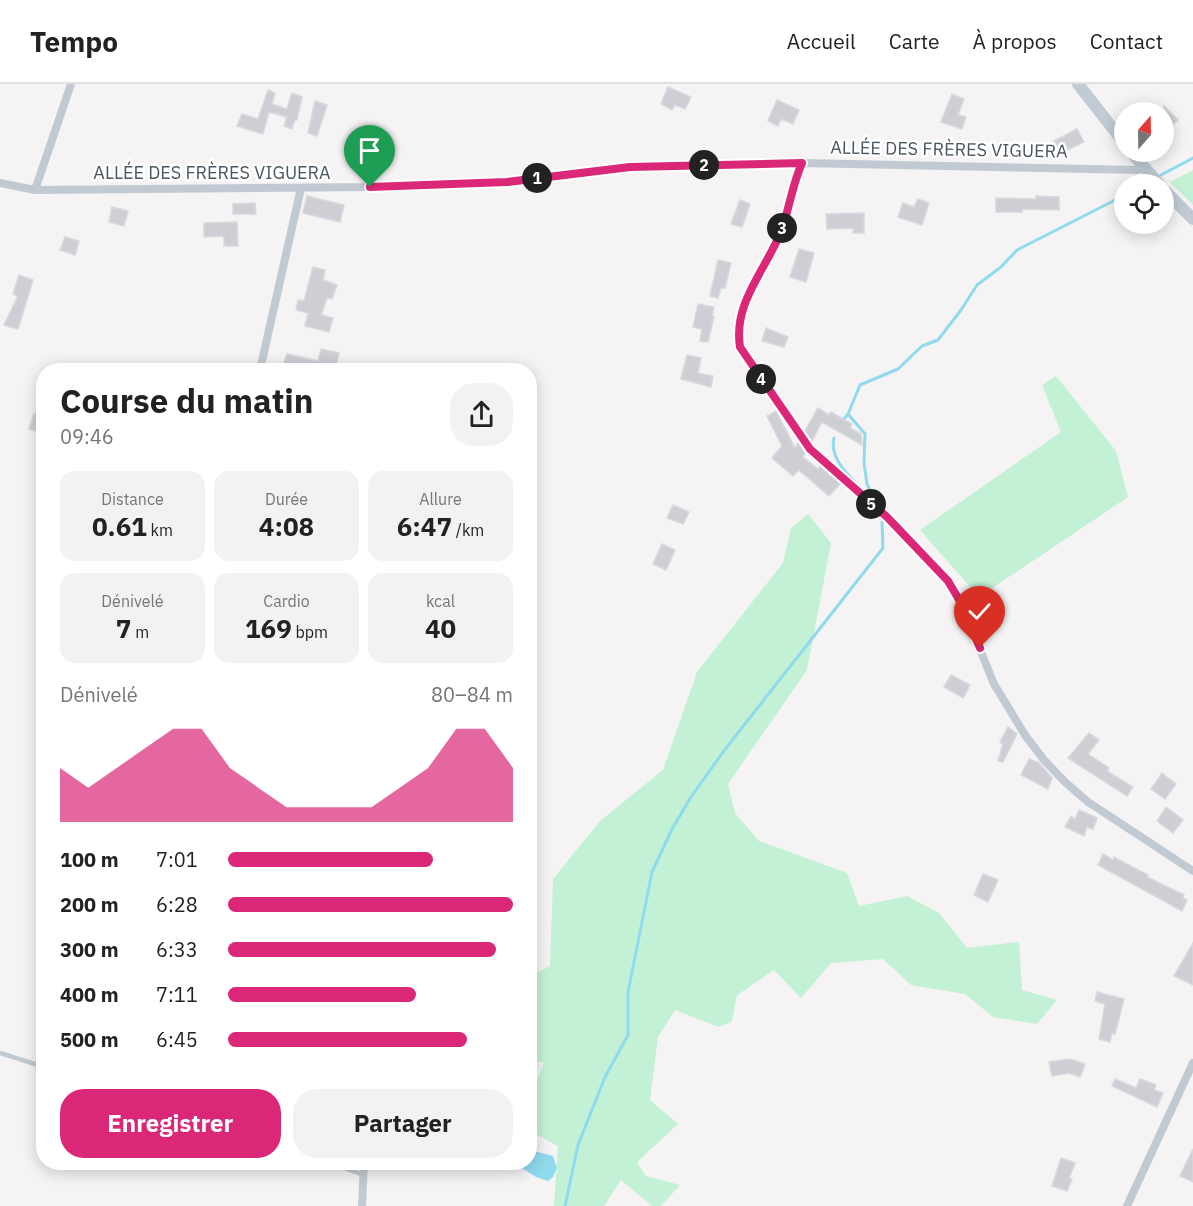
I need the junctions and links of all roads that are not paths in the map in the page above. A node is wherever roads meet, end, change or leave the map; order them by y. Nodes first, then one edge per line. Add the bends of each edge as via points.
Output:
1 (71, 84) edge
2 (1078, 84) edge
3 (1114, 130) edge
4 (1139, 162) edge
5 (802, 163) junction
6 (1142, 166) junction
7 (1150, 174) edge
8 (0, 183) edge
9 (301, 188) junction
10 (35, 190) junction
11 (1174, 200) edge
12 (1193, 219) edge
13 (262, 363) edge
14 (1193, 871) edge
15 (0, 1053) edge
16 (1193, 1063) edge
17 (36, 1064) edge
18 (350, 1170) edge
19 (364, 1170) edge
20 (364, 1175) junction
21 (362, 1206) edge
22 (1127, 1206) edge

1 - 10 street
2 - 3 street
4 - 6 street
5 - 6 street, ALLÉE DES FRÈRES VIGUERA via 1138,170
5 - 9 street, ALLÉE DES FRÈRES VIGUERA via 630,167 507,182
5 - 14 street via 780,234 740,315 740,347 810,449 887,517 948,581 994,684 1044,760 1088,802
6 - 7 street
8 - 10 street, ALLÉE DES FRÈRES VIGUERA
9 - 10 street, ALLÉE DES FRÈRES VIGUERA
9 - 13 street
11 - 12 street
15 - 17 lane
16 - 22 street
18 - 20 lane
19 - 20 street
20 - 21 street

